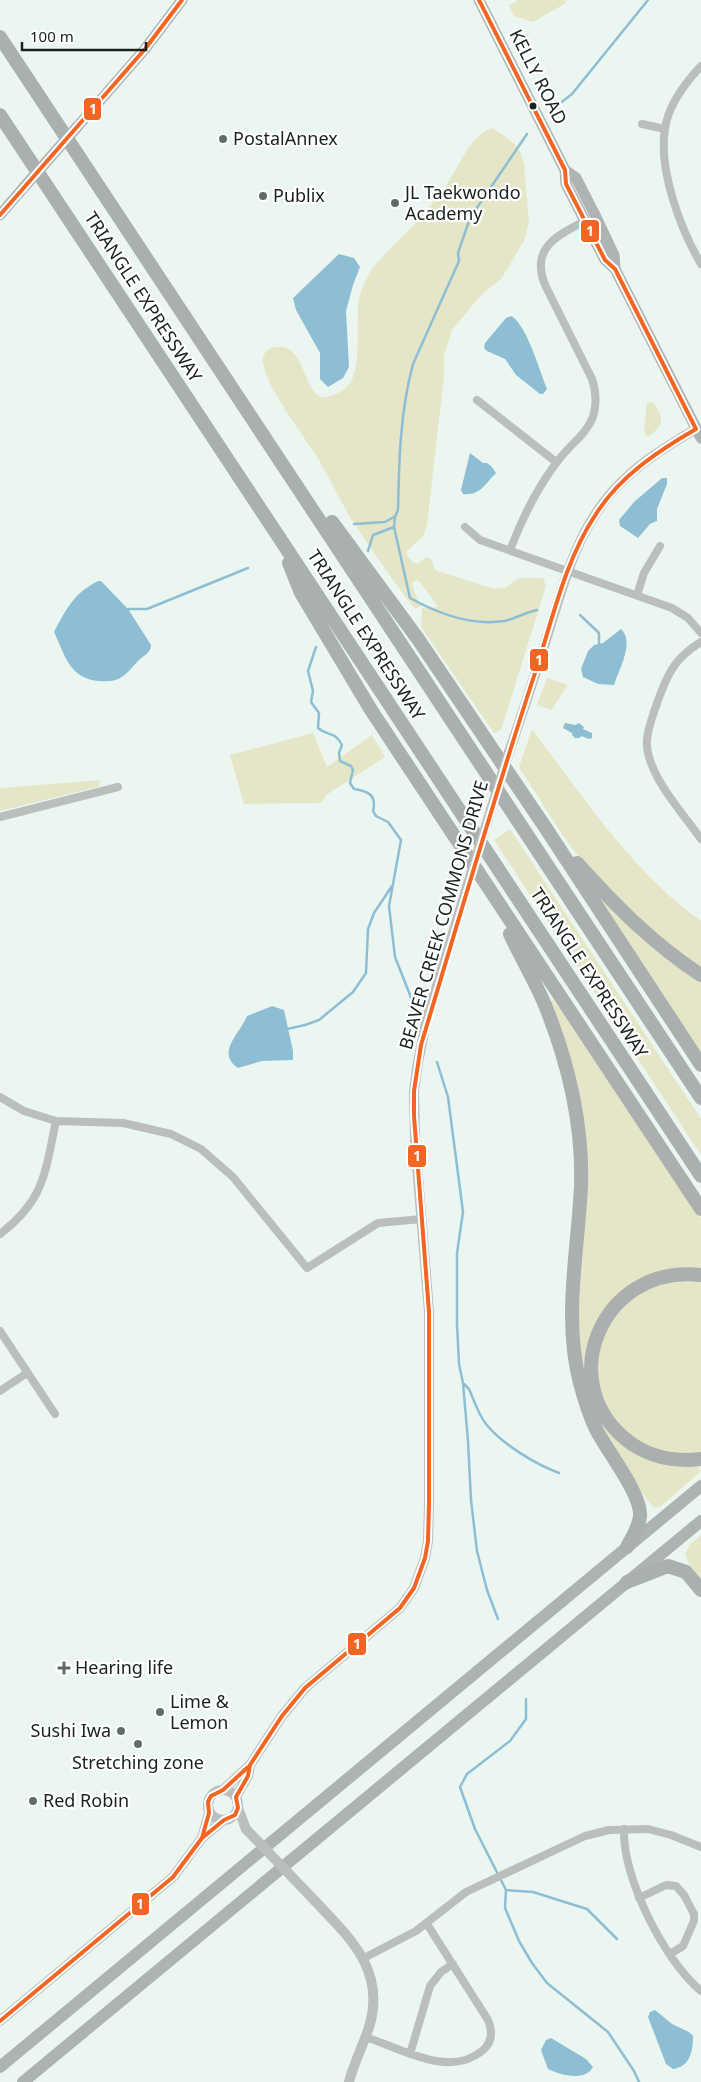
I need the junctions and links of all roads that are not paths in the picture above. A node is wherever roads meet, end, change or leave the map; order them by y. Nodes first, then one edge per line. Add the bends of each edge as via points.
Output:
1 (182, 0) edge
2 (479, 0) edge
3 (0, 37) edge
4 (701, 66) edge
5 (0, 114) edge
6 (642, 124) dead end
7 (664, 129) junction
8 (565, 170) junction
9 (0, 215) edge
10 (585, 221) junction
11 (701, 264) edge
12 (615, 269) junction
13 (477, 400) dead end
14 (699, 431) edge
15 (556, 462) junction
16 (299, 487) junction
17 (466, 527) dead end
18 (278, 536) junction
19 (660, 546) dead end
20 (510, 550) junction
21 (568, 572) junction
22 (637, 595) junction
23 (701, 633) edge
24 (701, 642) edge
25 (118, 787) dead end
26 (0, 818) edge
27 (545, 827) junction
28 (701, 839) edge
29 (494, 896) junction
30 (701, 975) edge
31 (701, 1065) edge
32 (0, 1097) edge
33 (701, 1098) edge
34 (56, 1121) junction
35 (701, 1176) edge
36 (701, 1209) edge
37 (422, 1219) junction
38 (0, 1234) edge
39 (701, 1275) edge
40 (0, 1331) edge
41 (27, 1373) junction
42 (0, 1391) edge
43 (55, 1414) dead end
44 (701, 1459) edge
45 (701, 1486) edge
46 (701, 1521) edge
47 (627, 1547) junction
48 (627, 1582) junction
49 (701, 1590) edge
50 (250, 1765) junction
51 (223, 1790) junction
52 (237, 1803) junction
53 (209, 1813) junction
54 (226, 1820) junction
55 (246, 1829) junction
56 (624, 1829) junction
57 (202, 1838) junction
58 (701, 1847) edge
59 (639, 1898) junction
60 (427, 1924) junction
61 (670, 1954) junction
62 (364, 1958) junction
63 (454, 1964) junction
64 (701, 1991) edge
65 (0, 2021) edge
66 (365, 2037) junction
67 (410, 2054) junction
68 (48, 2062) junction
69 (0, 2067) edge
70 (23, 2082) edge
71 (39, 2082) edge
72 (349, 2082) edge

1 - 9 main road, bridge via 151,43
2 - 8 main road, KELLY ROAD
3 - 16 highway, TRIANGLE EXPRESSWAY
4 - 7 street via 679,94
5 - 18 highway, TRIANGLE EXPRESSWAY
6 - 7 street
7 - 11 street via 668,178 682,227
8 - 10 main road, KELLY ROAD via 566,184
8 - 12 main road, KELLY ROAD via 576,178 614,255
10 - 12 main road, KELLY ROAD via 605,260
10 - 15 street via 553,239 540,264 543,280 596,390 592,419
12 - 14 main road, KELLY ROAD
13 - 15 street
14 - 21 street, BEAVER CREEK COMMONS DRIVE via 642,463 611,493 587,528
15 - 20 street via 533,498
16 - 27 highway via 317,502 418,639
16 - 33 highway, TRIANGLE EXPRESSWAY
17 - 20 street via 480,540
18 - 29 highway via 301,594 329,642
18 - 35 highway, TRIANGLE EXPRESSWAY
19 - 22 street via 647,566
20 - 21 street
21 - 22 street
21 - 37 street, BEAVER CREEK COMMONS DRIVE, bridge via 426,1022 416,1068 414,1116
22 - 23 street via 681,613
24 - 28 street via 678,659 669,673 647,740 657,777
25 - 26 street
27 - 30 highway via 620,910 657,944
27 - 31 highway
29 - 36 highway
29 - 47 highway via 544,1004 572,1092 578,1128 581,1185 572,1311 573,1349 579,1381 596,1429 638,1503 638,1527
32 - 34 street via 24,1111
34 - 37 street via 123,1123 171,1134 201,1149 233,1177 307,1268 378,1223
34 - 38 street via 42,1184 27,1210
37 - 50 street, BEAVER CREEK COMMONS DRIVE via 429,1321 429,1504 425,1558 407,1600 377,1630 305,1688
39 - 44 highway via 688,1273 656,1278 629,1292 615,1305 596,1336 592,1374 603,1413 626,1440 664,1458
40 - 41 street
41 - 42 street
41 - 43 street
45 - 47 highway
46 - 48 highway
47 - 69 highway
48 - 49 highway via 668,1566 686,1572
48 - 68 highway
50 - 51 street, BEAVER CREEK COMMONS DRIVE
50 - 52 street, BEAVER CREEK COMMONS DRIVE
51 - 52 street via 230,1792
51 - 53 street via 211,1796
52 - 54 street via 235,1815
52 - 55 street
53 - 54 street via 215,1819
53 - 57 street
54 - 55 street
54 - 57 street
55 - 62 street, bridge via 354,1943
56 - 58 street via 656,1830
56 - 59 street via 626,1861
56 - 60 street via 585,1836 526,1863 475,1888
57 - 65 street via 164,1886
59 - 61 street
59 - 61 street via 666,1885 676,1886 684,1894 694,1921 683,1946
60 - 62 street
60 - 63 street
61 - 64 street
62 - 66 street via 372,1982 374,2003
63 - 67 street via 441,1972 430,1986
63 - 67 street via 488,2020 492,2033 488,2044 478,2054 464,2060 428,2061
66 - 67 street
66 - 72 street
68 - 70 highway
68 - 71 highway

